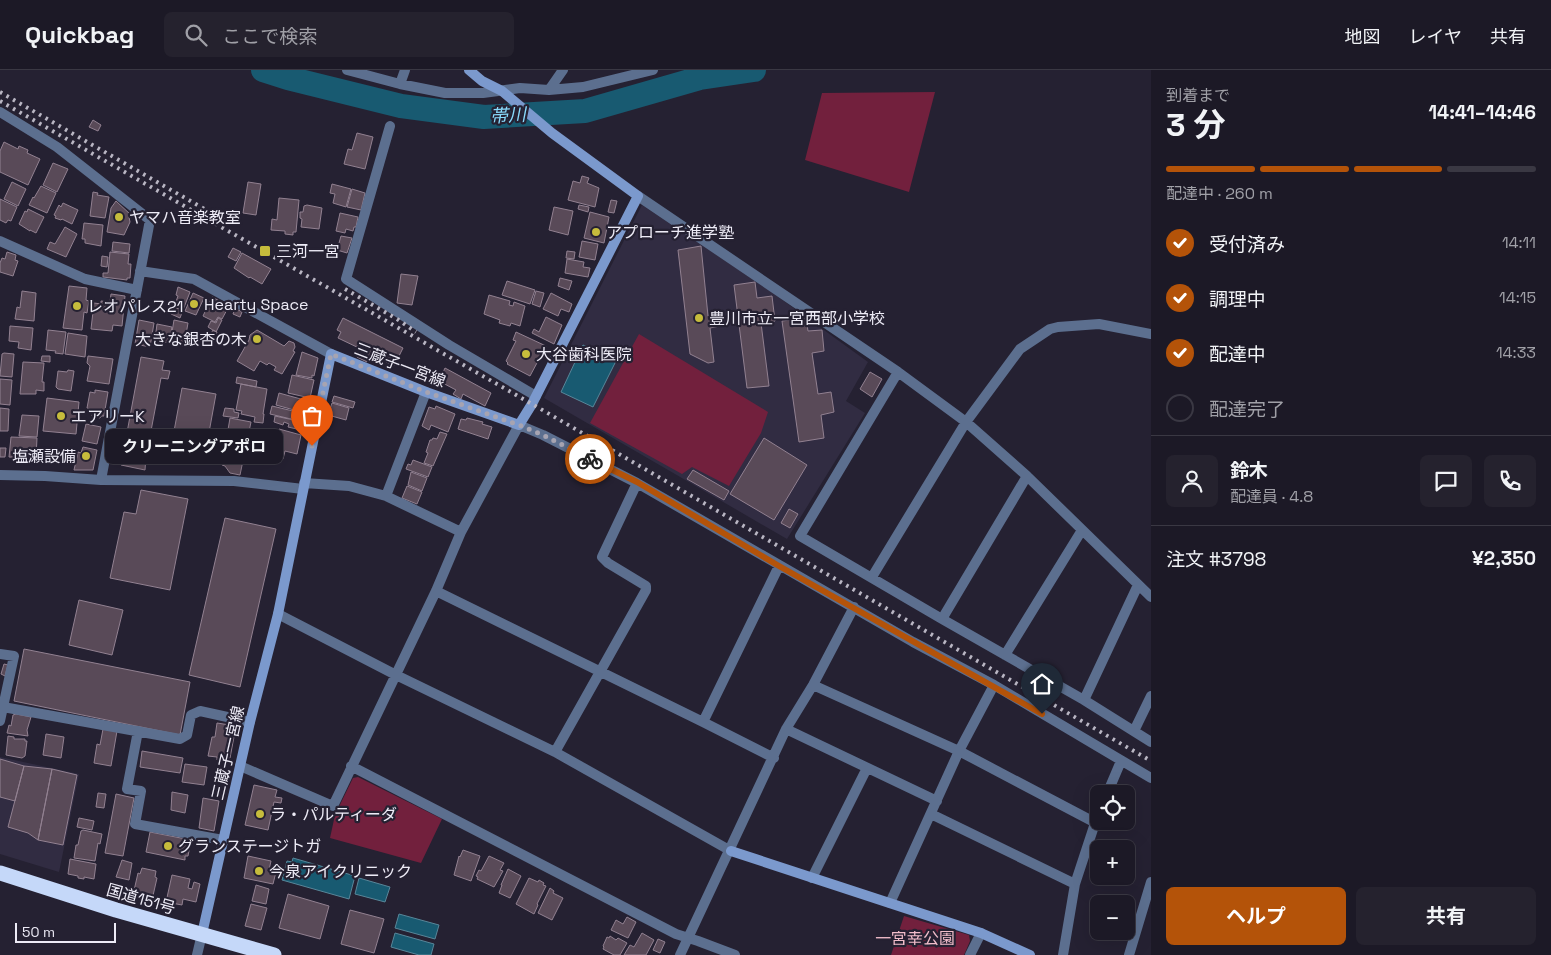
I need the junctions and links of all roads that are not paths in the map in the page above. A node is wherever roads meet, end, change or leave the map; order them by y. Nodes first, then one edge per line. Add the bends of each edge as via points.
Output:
1 (347, 70) edge
2 (405, 70) edge
3 (469, 70) edge
4 (564, 70) edge
5 (654, 70) edge
6 (400, 84) junction
7 (549, 90) junction
8 (502, 91) junction
9 (0, 112) edge
10 (390, 126) dead end
11 (638, 196) junction
12 (0, 241) edge
13 (140, 272) junction
14 (136, 290) junction
15 (1151, 334) edge
16 (331, 354) junction
17 (898, 372) junction
18 (426, 392) junction
19 (536, 396) junction
20 (966, 422) junction
21 (519, 425) junction
22 (0, 475) edge
23 (1027, 476) junction
24 (101, 480) junction
25 (637, 482) junction
26 (303, 486) junction
27 (386, 496) junction
28 (1082, 530) junction
29 (460, 532) junction
30 (779, 566) junction
31 (872, 577) junction
32 (1138, 585) junction
33 (436, 591) junction
34 (1150, 593) edge
35 (854, 607) junction
36 (278, 614) junction
37 (942, 619) junction
38 (0, 654) edge
39 (1005, 655) junction
40 (601, 672) junction
41 (396, 675) junction
42 (813, 684) junction
43 (994, 685) junction
44 (1151, 696) edge
45 (1084, 700) junction
46 (3, 706) junction
47 (0, 721) edge
48 (250, 722) junction
49 (703, 722) junction
50 (786, 729) junction
51 (138, 731) junction
52 (1134, 731) junction
53 (1151, 742) edge
54 (555, 752) junction
55 (959, 752) junction
56 (774, 758) junction
57 (1121, 761) junction
58 (240, 766) junction
59 (351, 766) junction
60 (867, 768) junction
61 (1151, 778) edge
62 (1111, 785) edge
63 (937, 801) junction
64 (931, 814) junction
65 (1090, 820) edge
66 (1092, 830) edge
67 (223, 840) junction
68 (731, 851) junction
69 (0, 873) edge
70 (812, 878) junction
71 (1151, 882) edge
72 (1075, 884) junction
73 (890, 903) junction
74 (981, 933) junction
75 (202, 934) junction
76 (688, 938) junction
77 (197, 955) edge
78 (274, 955) edge
79 (680, 955) edge
80 (735, 955) edge
81 (970, 955) edge
82 (1030, 955) edge
83 (1063, 955) edge
84 (1129, 955) edge

1 - 6 street
2 - 6 street
3 - 8 main road
4 - 7 street
5 - 7 street via 583,87
6 - 8 street via 445,93
7 - 8 street via 520,88
8 - 11 main road via 552,133
9 - 13 street via 57,147 150,220
10 - 19 street via 346,279
11 - 17 street
11 - 19 main road
12 - 14 street via 86,280
13 - 14 street
13 - 16 street via 194,279
14 - 24 street
15 - 20 street via 1099,324 1050,329 1020,349
16 - 18 main road, 三蔵子一宮線
16 - 26 main road, 三蔵子一宮線
17 - 20 street
17 - 31 street via 800,536
18 - 21 main road, 三蔵子一宮線
18 - 27 street
19 - 21 main road
20 - 23 street
20 - 31 street
21 - 25 street
21 - 29 street
22 - 24 street
23 - 28 street
23 - 37 street
24 - 26 street via 234,481
25 - 30 street
25 - 40 street via 602,557 646,586 646,590
26 - 27 street via 348,486
26 - 36 main road, 三蔵子一宮線
27 - 29 street
28 - 32 street
28 - 39 street
29 - 33 street
30 - 35 street
30 - 49 street
31 - 37 street
32 - 34 street
32 - 45 street
33 - 40 street
33 - 41 street
35 - 42 street
35 - 43 street
36 - 41 street
36 - 48 main road, 三蔵子一宮線
37 - 39 street
38 - 46 street via 14,656
39 - 45 street
40 - 49 street
40 - 54 street
41 - 54 street
41 - 59 street
42 - 50 street
42 - 55 street
43 - 55 street
43 - 57 street
44 - 52 street
45 - 52 street
46 - 47 street
46 - 51 street
48 - 51 street via 200,711 191,716 187,735 180,738
48 - 58 main road, 三蔵子一宮線
49 - 56 street
50 - 56 street
50 - 60 street
51 - 67 street via 127,789 141,791 135,824
52 - 53 street
54 - 68 street
55 - 63 street
55 - 65 street
56 - 68 street
57 - 61 street
57 - 62 street
58 - 59 street via 333,806
58 - 67 main road, 三蔵子一宮線
59 - 76 street
60 - 63 street
60 - 70 street
63 - 64 street
64 - 72 street
64 - 73 street
66 - 72 street
67 - 75 main road, 三蔵子一宮線
68 - 70 main road
68 - 76 street
69 - 75 highway, 国道151号
70 - 73 main road
71 - 84 street
72 - 83 street
73 - 74 main road
74 - 81 street
74 - 82 main road
75 - 77 street
75 - 78 highway, 国道151号
76 - 79 street
76 - 80 street

